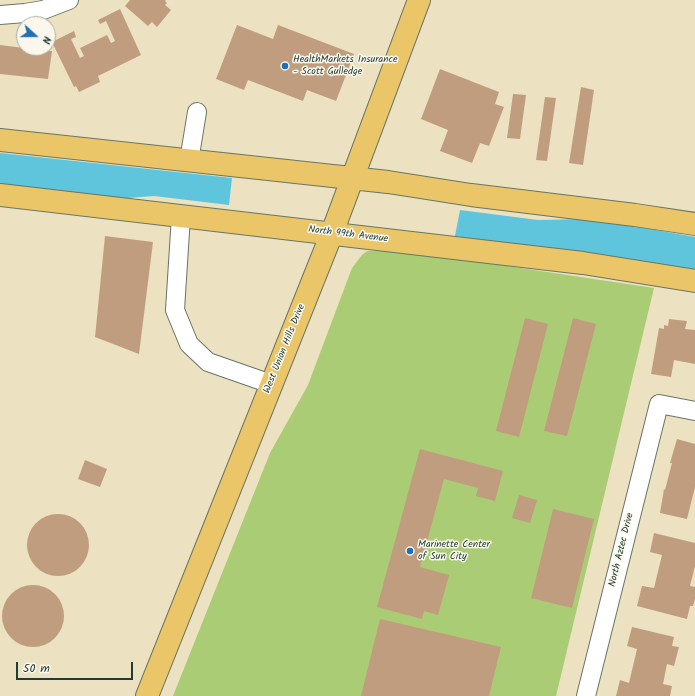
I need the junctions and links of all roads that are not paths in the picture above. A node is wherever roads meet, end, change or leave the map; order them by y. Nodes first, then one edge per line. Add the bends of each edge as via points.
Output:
1 (69, 0) edge
2 (419, 0) edge
3 (0, 15) edge
4 (197, 112) dead end
5 (0, 140) edge
6 (189, 161) junction
7 (353, 179) junction
8 (0, 195) edge
9 (181, 216) junction
10 (695, 224) edge
11 (332, 233) junction
12 (695, 281) edge
13 (271, 384) junction
14 (695, 411) edge
15 (147, 696) edge
16 (586, 696) edge

1 - 3 street via 43,10
2 - 7 main road, West Union Hills Drive
4 - 6 street
5 - 6 main road
6 - 7 main road
7 - 10 main road
7 - 11 main road, West Union Hills Drive
8 - 9 main road, North 99th Avenue
9 - 11 main road, North 99th Avenue
9 - 13 street via 175,310 189,344 208,362
11 - 12 main road, North 99th Avenue via 583,263
11 - 13 main road, West Union Hills Drive
13 - 15 main road, West Union Hills Drive
14 - 16 street, North Aztec Drive via 659,404

